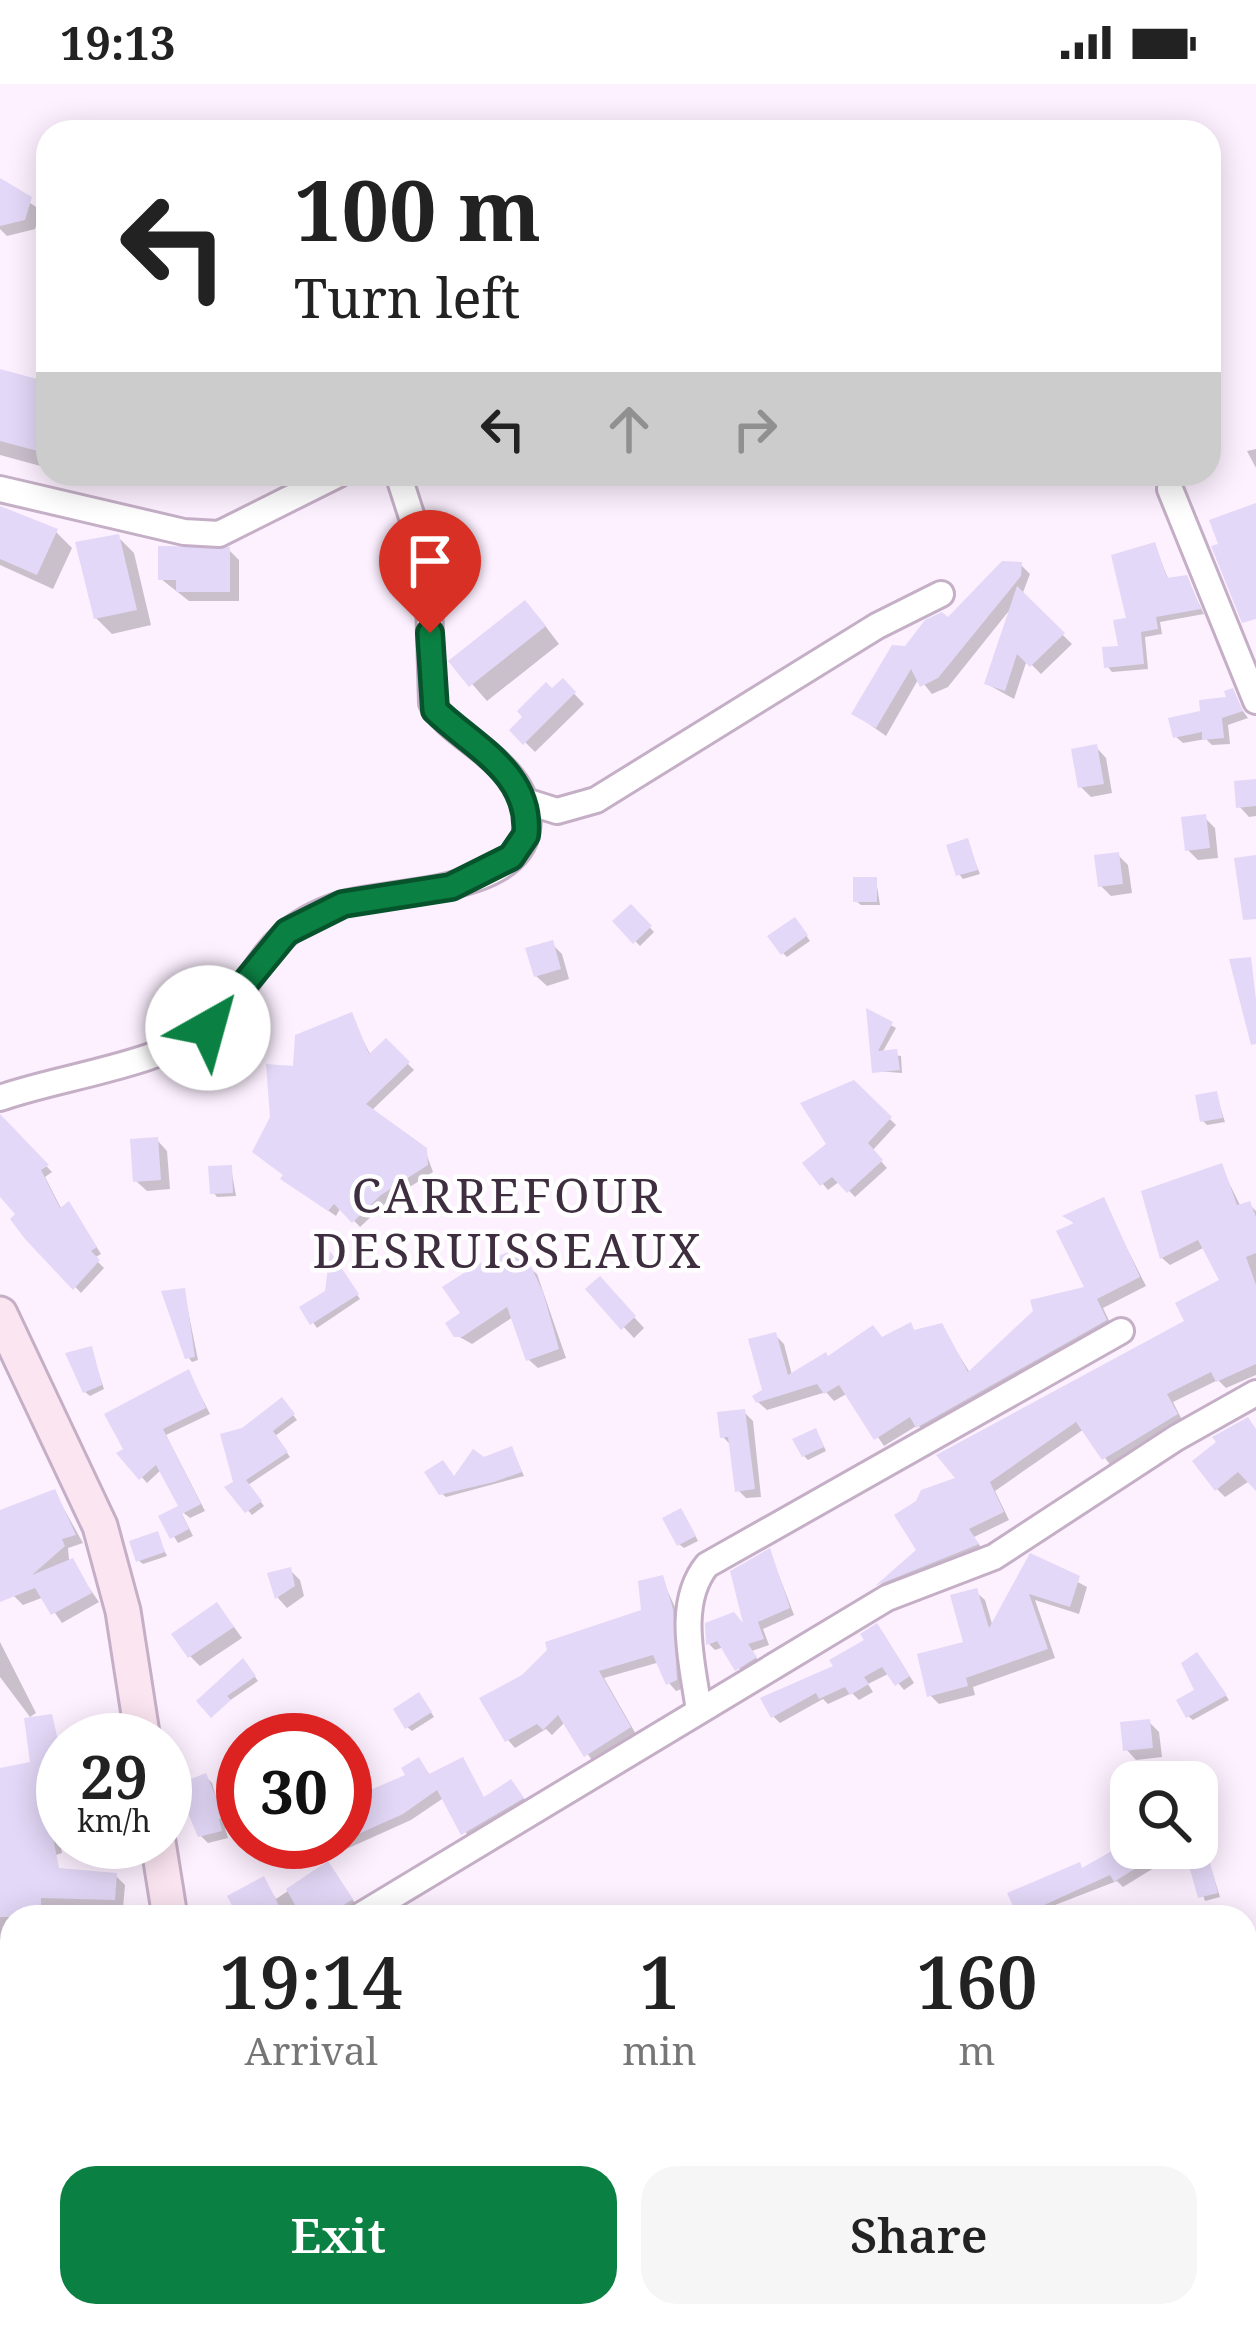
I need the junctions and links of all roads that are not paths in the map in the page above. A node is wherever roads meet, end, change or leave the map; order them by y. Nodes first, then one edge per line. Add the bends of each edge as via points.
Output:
1 (315, 486) edge
2 (402, 486) edge
3 (0, 489) edge
4 (1170, 489) dead end
5 (941, 593) dead end
6 (1256, 701) edge
7 (522, 800) junction
8 (0, 1098) edge
9 (0, 1314) edge
10 (1121, 1331) dead end
11 (1256, 1393) edge
12 (699, 1711) junction
13 (139, 1713) edge
14 (162, 1869) edge
15 (168, 1905) edge
16 (378, 1905) edge

1 - 3 street via 219,534
2 - 7 street via 428,568 432,703 491,753
4 - 6 street
5 - 7 street via 596,800 557,811
7 - 8 street via 526,835 496,866 451,887 323,913 266,951 226,1007 188,1039
9 - 13 street via 100,1526
10 - 12 street via 707,1565 695,1580 689,1620
11 - 12 street via 994,1557 887,1598
12 - 16 street
14 - 15 street

